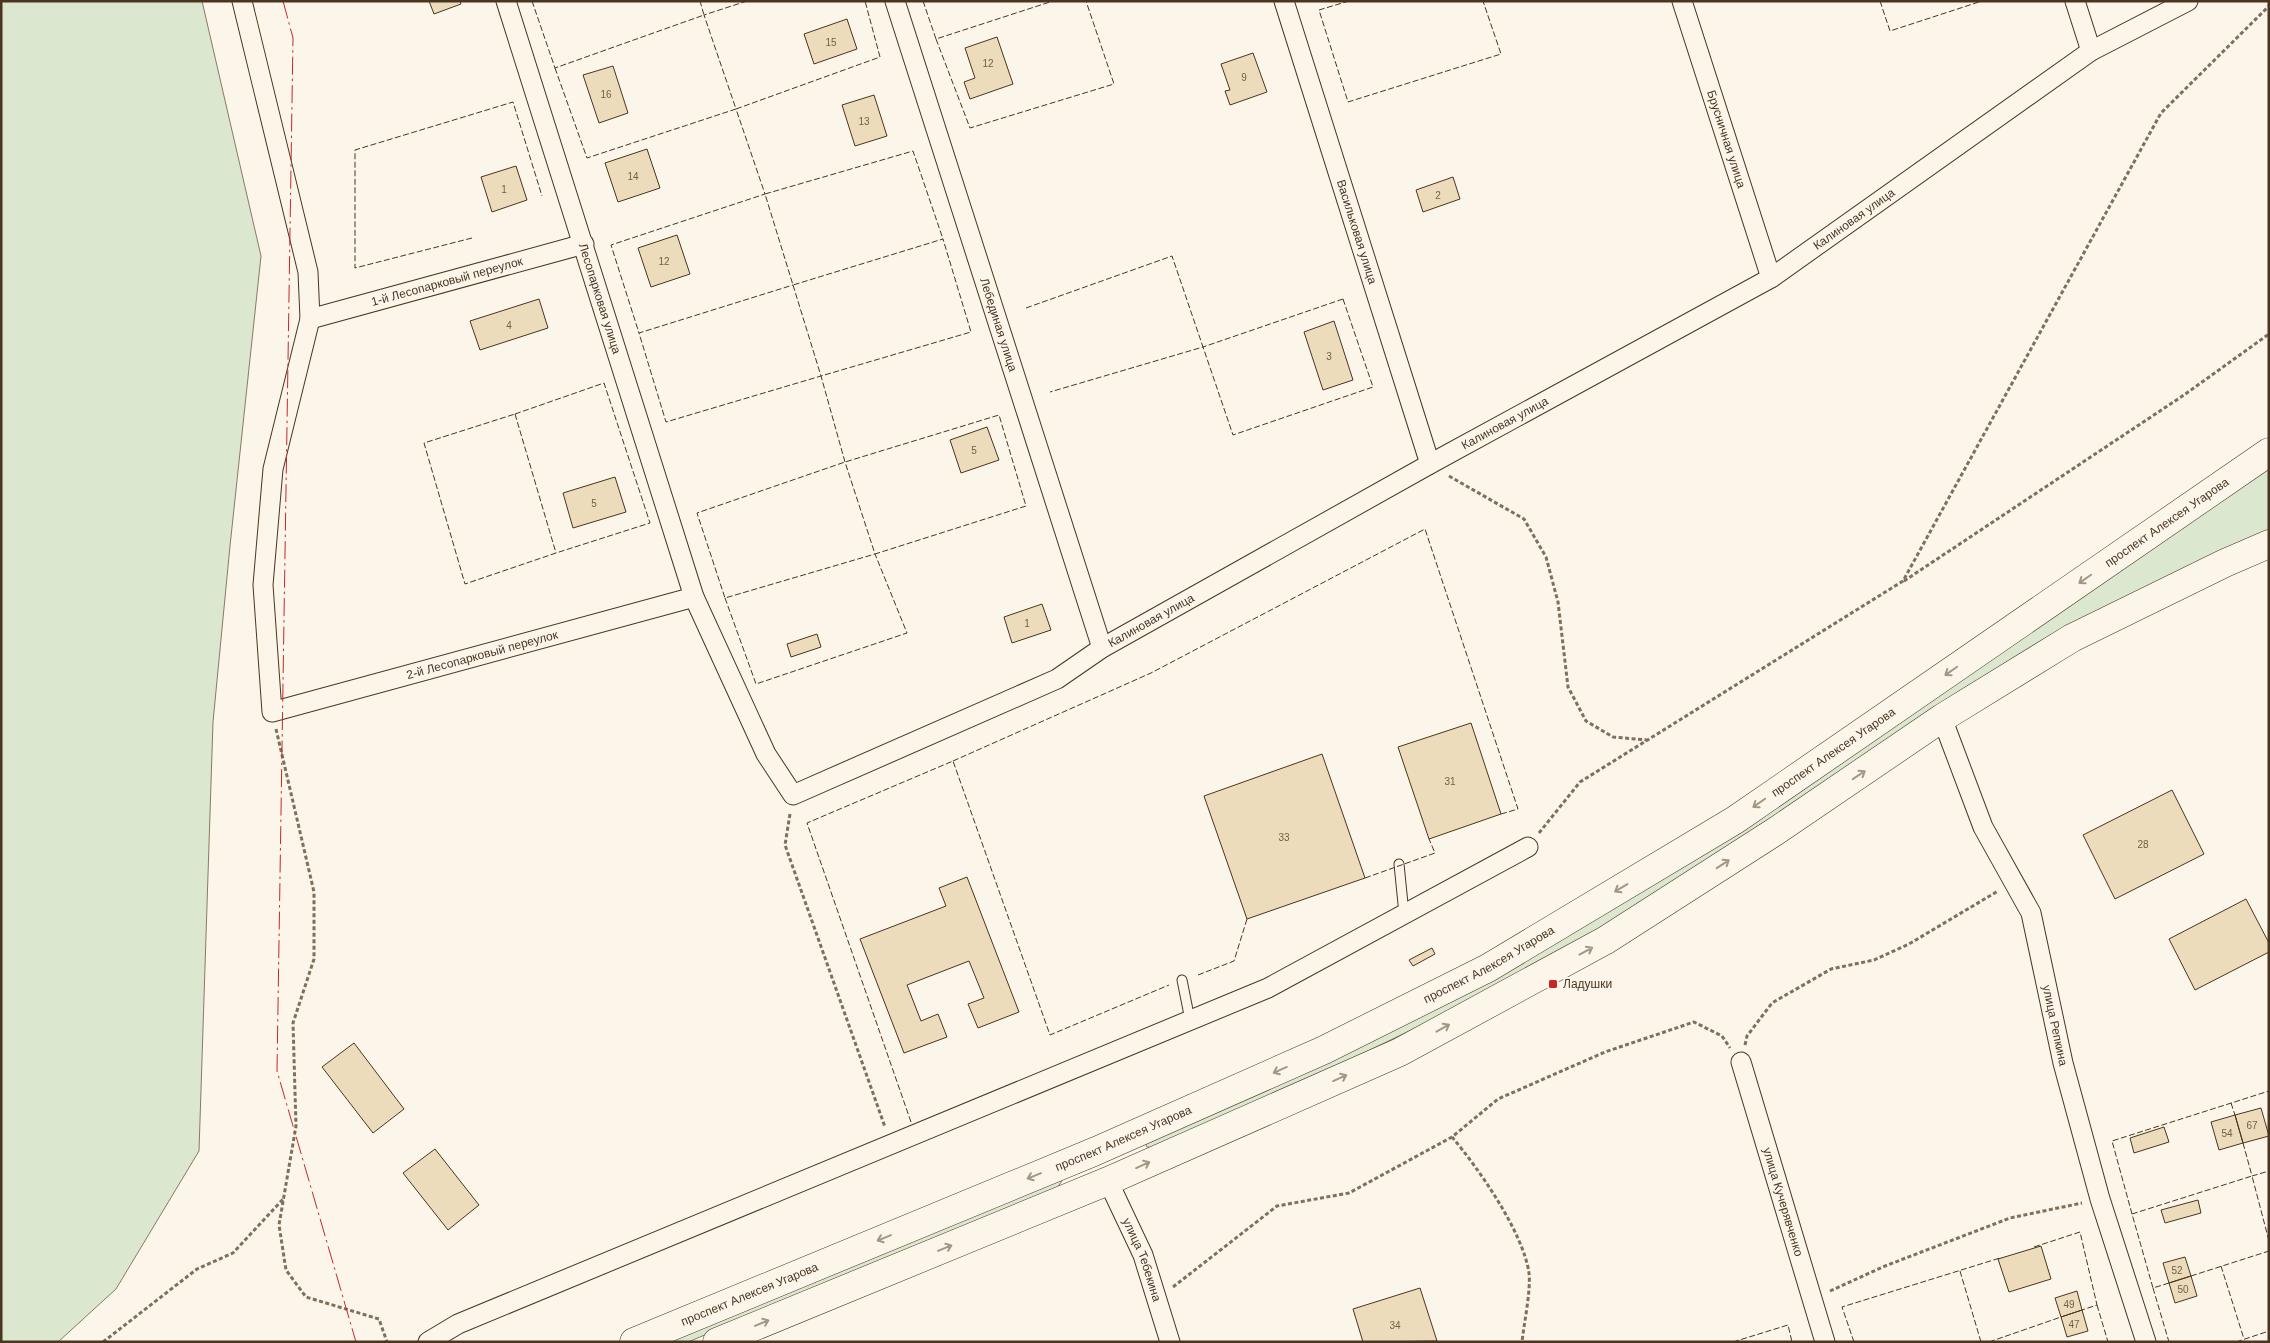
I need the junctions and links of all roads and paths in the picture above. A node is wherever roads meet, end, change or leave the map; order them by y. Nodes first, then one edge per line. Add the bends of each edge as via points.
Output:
1 (242, 1) edge
2 (506, 1) edge
3 (894, 1) edge
4 (1284, 1) edge
5 (1682, 1) edge
6 (2075, 1) edge
7 (2188, 1) edge
8 (2269, 6) edge
9 (2091, 51) junction
10 (584, 244) junction
11 (1771, 278) junction
12 (310, 318) junction
13 (2269, 334) edge
14 (2269, 452) edge
15 (1430, 464) junction
16 (2269, 544) edge
17 (1903, 581) junction
18 (694, 597) junction
19 (1102, 648) junction
20 (272, 712) junction
21 (1942, 718) junction
22 (1647, 740) junction
23 (793, 795) junction
24 (1528, 848) joint
25 (1399, 864) dead end
26 (2014, 882) junction
27 (1404, 914) junction
28 (1182, 980) dead end
29 (1190, 1020) junction
30 (1741, 1062) junction
31 (1452, 1137) junction
32 (891, 1144) junction
33 (1096, 1151) junction
34 (1108, 1180) junction
35 (284, 1197) junction
36 (2100, 1199) junction
37 (1155, 1292) junction
38 (1812, 1299) junction
39 (728, 1340) edge
40 (104, 1342) edge
41 (387, 1342) edge
42 (428, 1342) edge
43 (634, 1342) edge
44 (1170, 1342) edge
45 (1522, 1342) edge
46 (1825, 1342) edge
47 (2146, 1342) edge

1 - 12 street via 308,272
2 - 10 street, Лесопарковая улица
3 - 19 street, Лебединая улица
4 - 15 street, Васильковая улица
5 - 11 street, Брусничная улица
6 - 9 street
7 - 9 street, Калиновая улица
8 - 17 path via 2160,113
9 - 11 street, Калиновая улица
10 - 12 street, 1-й Лесопарковый переулок
10 - 18 street, Лесопарковая улица
11 - 15 street, Калиновая улица
12 - 20 street via 273,469 263,585
13 - 17 path via 2184,395
14 -> 33 main road, проспект Алексея Угарова via 1735,820 1496,963 1324,1050
15 - 19 street, Калиновая улица
15 - 22 path via 1524,519 1546,557 1558,602 1568,687 1586,721 1613,737
16 - 21 main road via 2072,638
17 - 22 path
18 - 20 street, 2-й Лесопарковый переулок
18 - 23 street, Лесопарковая улица via 766,754
19 - 23 street, Калиновая улица via 1057,678
20 - 35 path via 314,892 314,959 294,1023 296,1126
21 - 26 street, улица Репкина via 1983,827
34 -> 21 main road via 1400,1052 1606,940
22 - 24 path via 1580,782
23 - 32 path via 784,845
24 - 27 street
25 - 27 lane
26 - 30 path via 1909,944 1874,960 1831,969 1772,1004 1747,1036
26 - 36 street, улица Репкина via 2031,913 2063,1063
27 - 29 street via 1268,988
28 - 29 lane
29 - 32 street
30 - 31 path via 1722,1036 1694,1022 1605,1052 1498,1099
30 - 38 street, улица Кучерявченко
31 - 37 path via 1348,1193 1277,1206 1172,1287
31 - 45 path via 1501,1207 1524,1251 1529,1275
32 - 42 street via 458,1324
33 - 34 main road
33 -> 43 main road, проспект Алексея Угарова
34 - 37 street, улица Тебекина via 1143,1255
39 -> 34 main road
35 - 40 path via 233,1253 197,1269
35 - 41 path via 279,1225 286,1270 306,1297 379,1319
36 - 38 path via 2010,1218 1885,1266
36 - 47 street, улица Репкина
37 - 44 street, улица Тебекина
38 - 46 street, улица Кучерявченко

